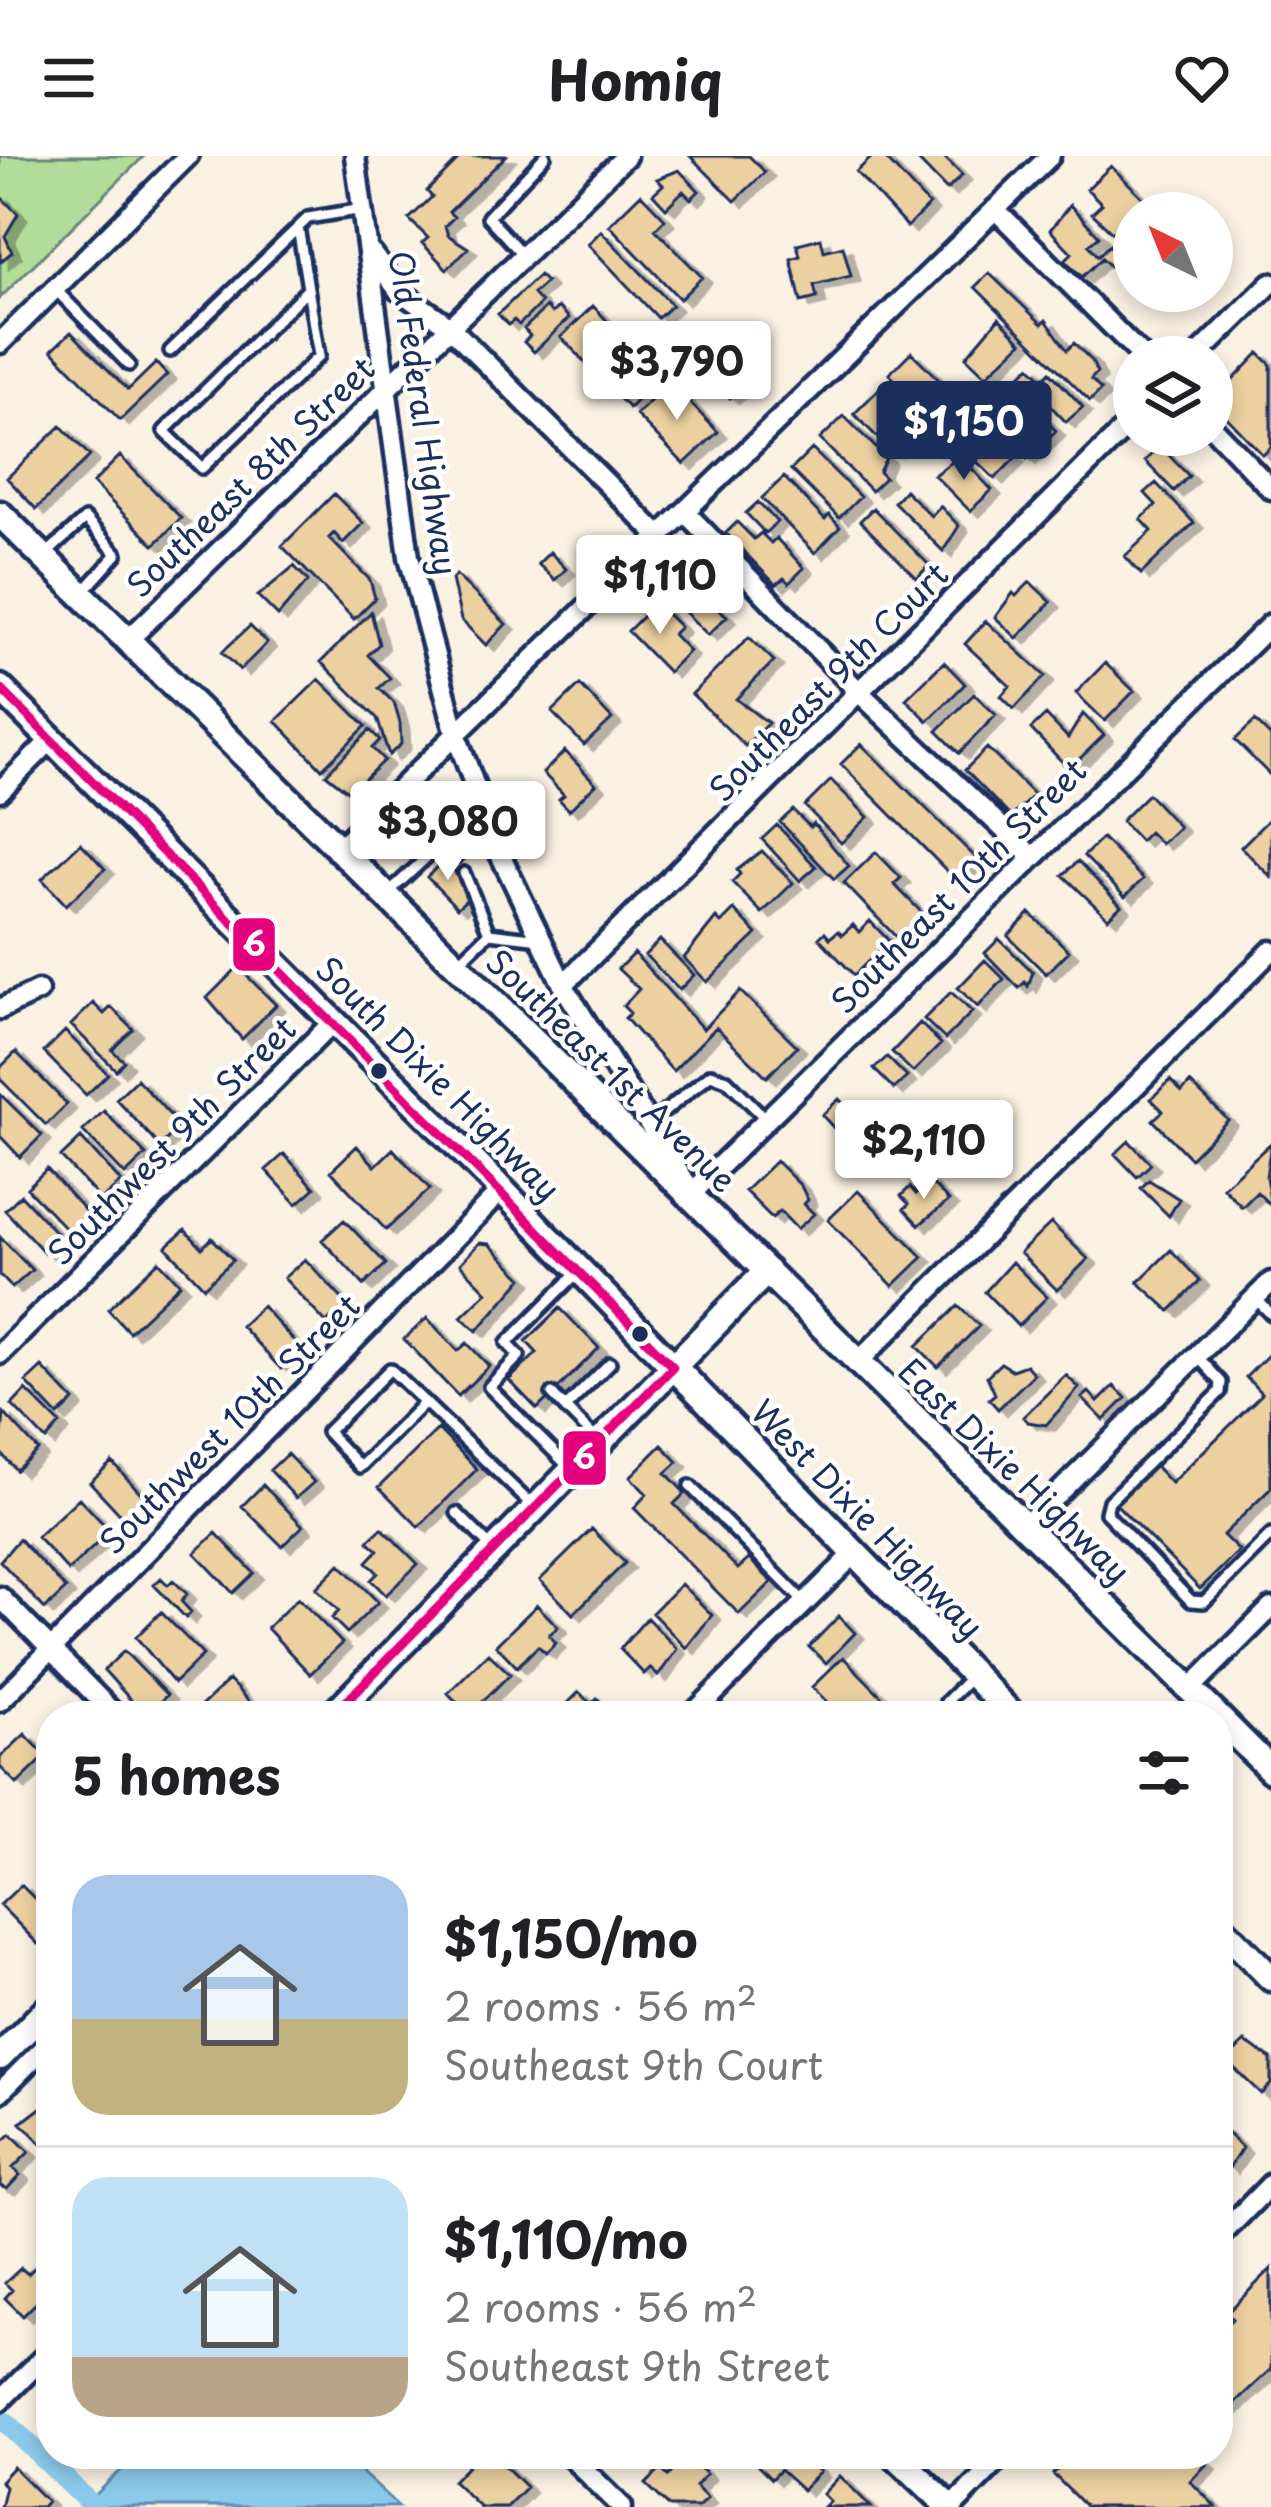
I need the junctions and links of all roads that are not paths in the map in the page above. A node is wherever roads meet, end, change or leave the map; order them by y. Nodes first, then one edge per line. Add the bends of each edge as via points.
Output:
1 (188, 156) edge
2 (355, 156) edge
3 (545, 156) edge
4 (626, 156) edge
5 (1050, 156) edge
6 (363, 209) junction
7 (994, 209) junction
8 (298, 226) junction
9 (369, 250) junction
10 (523, 255) junction
11 (1271, 283) edge
12 (55, 289) junction
13 (308, 290) junction
14 (449, 326) junction
15 (1122, 336) edge
16 (1217, 336) edge
17 (0, 343) edge
18 (170, 351) dead end
19 (129, 365) dead end
20 (386, 386) junction
21 (1113, 440) edge
22 (1233, 450) edge
23 (1271, 489) edge
24 (0, 514) edge
25 (687, 514) junction
26 (662, 539) junction
27 (43, 557) junction
28 (80, 595) junction
29 (1271, 624) edge
30 (126, 642) junction
31 (0, 688) edge
32 (861, 694) junction
33 (456, 735) junction
34 (51, 740) junction
35 (0, 791) edge
36 (482, 806) junction
37 (449, 836) junction
38 (336, 851) junction
39 (457, 856) dead end
40 (1032, 856) junction
41 (464, 873) dead end
42 (384, 897) junction
43 (488, 933) junction
44 (541, 939) junction
45 (1271, 951) edge
46 (455, 966) junction
47 (563, 985) junction
48 (38, 991) dead end
49 (0, 1009) edge
50 (334, 1021) junction
51 (766, 1119) junction
52 (649, 1124) junction
53 (502, 1190) junction
54 (692, 1193) junction
55 (580, 1270) junction
56 (767, 1271) junction
57 (1271, 1282) edge
58 (1255, 1298) junction
59 (1271, 1314) edge
60 (0, 1354) edge
61 (1197, 1356) junction
62 (610, 1363) dead end
63 (856, 1364) junction
64 (674, 1366) junction
65 (552, 1394) dead end
66 (425, 1402) junction
67 (565, 1408) junction
68 (599, 1443) junction
69 (572, 1470) junction
70 (691, 1486) dead end
71 (535, 1508) junction
72 (457, 1513) dead end
73 (1027, 1526) junction
74 (1271, 1535) edge
75 (494, 1550) junction
76 (854, 1555) junction
77 (0, 1597) edge
78 (805, 1603) junction
79 (1271, 1608) edge
80 (50, 1649) junction
81 (973, 1675) junction
82 (1190, 1689) junction
83 (0, 1701) edge
84 (101, 1701) edge
85 (347, 1701) edge
86 (706, 1701) edge
87 (947, 1701) edge
88 (998, 1701) edge
89 (1202, 1701) edge
90 (1233, 1731) edge
91 (1271, 1770) edge
92 (1233, 1939) edge
93 (1271, 1978) edge
94 (36, 2020) edge
95 (36, 2056) edge
96 (0, 2057) edge
97 (0, 2092) edge
98 (1271, 2184) edge
99 (1233, 2223) edge
100 (36, 2365) edge
101 (0, 2401) edge
102 (583, 2469) edge
103 (910, 2469) edge
104 (989, 2469) edge
105 (622, 2507) edge
106 (951, 2507) edge

1 - 12 street
2 - 6 street, Old Federal Highway
3 - 10 lane via 488,217
4 - 10 street, Southeast 8th Street
5 - 7 street
6 - 8 lane
6 - 9 street, Old Federal Highway
7 - 15 street
7 - 25 street
8 - 13 lane
8 - 18 lane
9 - 14 street via 407,299
9 - 20 street, Old Federal Highway
10 - 14 street, Southeast 8th Street
11 - 16 street
12 - 17 street
12 - 19 lane
13 - 13 lane via 319,356 202,469 164,431
14 - 20 street, Southeast 8th Street
14 - 26 street
20 - 30 street, Southeast 8th Street
20 - 33 street, Old Federal Highway via 409,557
21 - 32 street, Southeast 9th Court
22 - 23 street
24 - 27 main road, Southeast 1st Avenue
25 - 26 street
25 - 32 street
26 - 33 street
27 - 28 main road, Southeast 1st Avenue
27 - 28 lane via 85,519 117,554
28 - 30 main road, Southeast 1st Avenue
29 - 40 street, Southeast 10th Street
30 - 38 main road, Southeast 1st Avenue
31 - 34 main road, South Dixie Highway
32 - 40 street
32 - 47 street, Southeast 9th Court
33 - 36 street, Old Federal Highway
33 - 38 street
34 - 35 street
34 - 50 main road, South Dixie Highway
36 - 37 lane
36 - 44 street, Old Federal Highway
37 - 39 lane
37 - 42 lane
38 - 42 main road, Southeast 1st Avenue
40 - 51 street, Southeast 10th Street
41 - 43 lane
42 - 46 main road, Southeast 1st Avenue
43 - 44 lane
43 - 46 lane
44 - 47 street, Old Federal Highway
45 - 63 street
46 - 54 main road, Southeast 1st Avenue
47 - 52 street, Old Federal Highway
48 - 49 street
50 - 53 main road, South Dixie Highway
50 - 60 street, Southwest 9th Street
51 - 52 lane via 711,1074
51 - 54 street, Southeast 10th Street
52 - 54 street, Old Federal Highway
53 - 55 main road, South Dixie Highway
53 - 80 street, Southwest 10th Street
54 - 56 main road, Southeast 1st Avenue
55 - 64 main road, South Dixie Highway
55 - 69 lane via 506,1342 522,1360 489,1387
56 - 63 main road, East Dixie Highway
56 - 64 main road
57 - 58 street
58 - 59 lane
58 - 61 street
61 - 73 street
61 - 74 lane via 1221,1382 1220,1392 1106,1513 1191,1600 1204,1602
62 - 67 lane
63 - 73 main road, East Dixie Highway
64 - 68 main road
64 - 76 main road, West Dixie Highway
65 - 67 lane
66 - 66 lane via 390,1369 327,1432 360,1467
66 - 71 lane
67 - 68 lane
68 - 69 main road
69 - 71 main road
70 - 78 lane
71 - 75 main road
72 - 75 lane
73 - 82 main road, East Dixie Highway
75 - 85 main road
76 - 78 street
76 - 81 main road, West Dixie Highway
77 - 80 street
78 - 86 street
79 - 82 street
80 - 83 street, Southwest 10th Street
80 - 84 street
81 - 87 lane
81 - 88 main road, West Dixie Highway
82 - 89 main road, East Dixie Highway
90 - 91 main road, East Dixie Highway
92 - 93 main road
94 - 96 main road
95 - 97 street
98 - 99 street
100 - 101 street
102 - 105 street
103 - 106 main road
104 - 106 street

